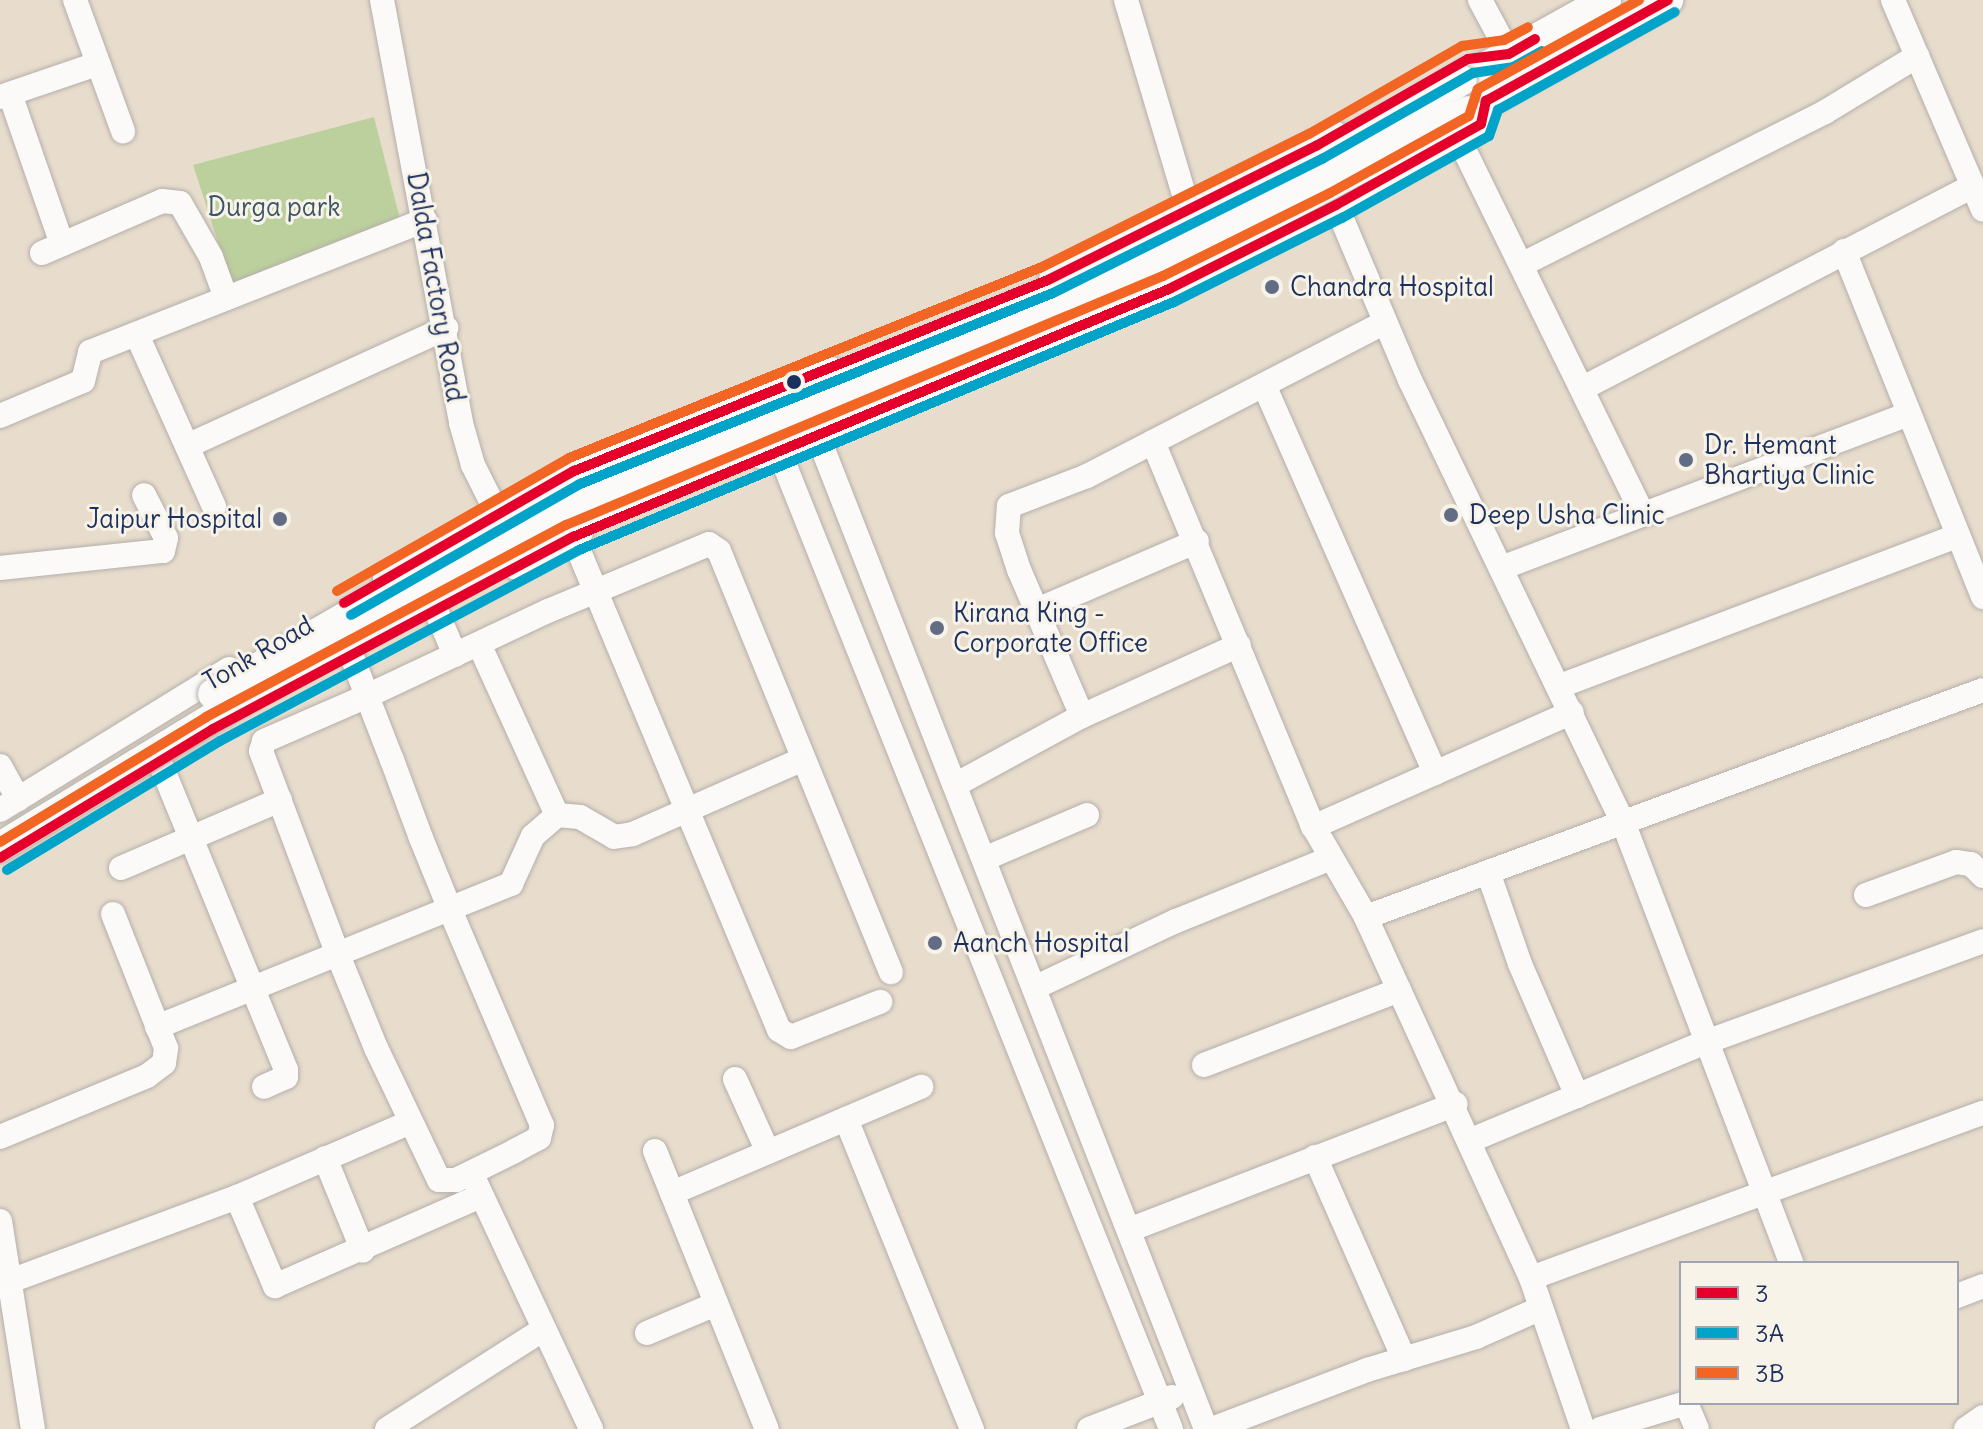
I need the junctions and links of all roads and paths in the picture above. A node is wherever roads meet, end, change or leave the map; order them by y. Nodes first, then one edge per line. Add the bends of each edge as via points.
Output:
1 (75, 0) edge
2 (382, 0) edge
3 (1126, 0) edge
4 (1480, 0) edge
5 (1606, 0) edge
6 (1668, 0) edge
7 (1893, 0) edge
8 (1509, 54) junction
9 (1917, 56) junction
10 (97, 64) junction
11 (5, 96) edge
12 (1471, 117) junction
13 (123, 131) dead end
14 (1973, 186) junction
15 (1336, 205) junction
16 (1983, 210) edge
17 (1189, 211) junction
18 (425, 220) junction
19 (1844, 251) junction
20 (1523, 264) junction
21 (1066, 271) junction
22 (226, 298) junction
23 (1385, 322) junction
24 (1088, 323) junction
25 (446, 328) junction
26 (137, 335) junction
27 (795, 383) junction
28 (1264, 385) junction
29 (1583, 388) junction
30 (756, 399) junction
31 (1908, 414) junction
32 (0, 416) edge
33 (818, 436) junction
34 (1153, 442) junction
35 (187, 446) junction
36 (779, 450) junction
37 (144, 495) dead end
38 (214, 506) dead end
39 (497, 512) junction
40 (1642, 512) junction
41 (1958, 536) junction
42 (573, 537) junction
43 (1197, 541) junction
44 (522, 563) junction
45 (1504, 567) junction
46 (0, 568) edge
47 (597, 592) junction
48 (1983, 597) edge
49 (435, 608) junction
50 (1037, 610) junction
51 (479, 644) junction
52 (1239, 645) junction
53 (351, 654) junction
54 (455, 655) junction
55 (1560, 686) junction
56 (1983, 690) edge
57 (367, 696) junction
58 (1572, 712) junction
59 (1082, 716) junction
60 (159, 760) junction
61 (801, 760) junction
62 (0, 766) edge
63 (1435, 773) junction
64 (955, 785) junction
65 (280, 800) junction
66 (9, 805) edge
67 (688, 812) junction
68 (557, 815) junction
69 (1087, 815) dead end
70 (1623, 822) junction
71 (0, 825) edge
72 (1313, 827) junction
73 (189, 838) junction
74 (0, 847) edge
75 (0, 858) edge
76 (1331, 858) junction
77 (984, 859) junction
78 (121, 868) dead end
79 (1488, 872) junction
80 (1983, 876) edge
81 (1866, 895) dead end
82 (450, 908) junction
83 (113, 914) dead end
84 (1366, 917) junction
85 (1983, 941) edge
86 (338, 955) junction
87 (891, 972) dead end
88 (1034, 988) junction
89 (1399, 990) junction
90 (250, 992) junction
91 (880, 1002) dead end
92 (157, 1027) junction
93 (1706, 1042) junction
94 (1204, 1065) dead end
95 (735, 1079) dead end
96 (264, 1087) dead end
97 (921, 1087) dead end
98 (1577, 1096) junction
99 (1455, 1104) junction
100 (1983, 1113) edge
101 (846, 1119) junction
102 (410, 1122) junction
103 (0, 1137) edge
104 (1469, 1141) junction
105 (655, 1151) dead end
106 (768, 1152) junction
107 (1315, 1157) junction
108 (325, 1158) junction
109 (471, 1172) junction
110 (672, 1193) junction
111 (1762, 1194) junction
112 (481, 1196) junction
113 (237, 1197) junction
114 (0, 1221) edge
115 (1129, 1230) junction
116 (363, 1251) junction
117 (1790, 1261) edge
118 (1531, 1278) junction
119 (10, 1281) junction
120 (1983, 1286) edge
121 (1959, 1295) edge
122 (716, 1304) junction
123 (1539, 1309) junction
124 (541, 1331) junction
125 (647, 1333) dead end
126 (1404, 1359) junction
127 (1191, 1390) junction
128 (1160, 1402) junction
129 (1679, 1405) edge
130 (1687, 1405) edge
131 (1983, 1417) edge
132 (762, 1427) edge
133 (33, 1429) edge
134 (387, 1429) edge
135 (591, 1429) edge
136 (972, 1429) edge
137 (1089, 1429) edge
138 (1171, 1429) edge
139 (1209, 1429) edge
140 (1583, 1429) edge
141 (1600, 1429) edge
142 (1697, 1429) edge
143 (1966, 1429) edge

1 - 10 street
2 - 18 street, Dalda Factory Road
3 - 17 street
4 - 8 street
5 - 8 main road, Tonk Road
6 - 12 main road, Tonk Road
7 - 9 street
8 - 17 street, Tonk Road via 1468,59
8 - 71 main road, bridge via 1229,211 1099,273 600,480 259,665
9 - 14 street
9 - 20 street via 1759,147
10 - 11 street
10 - 13 street
11 - 22 street via 52,248 162,201 180,203 211,257
12 - 15 street, Tonk Road
12 - 20 street
12 - 74 main road, bridge via 1185,261 543,535 250,695
14 - 16 street
14 - 19 street
15 - 23 street
15 - 24 street, Tonk Road
17 - 21 street, Tonk Road
18 - 22 street
18 - 25 street, Dalda Factory Road
19 - 29 street
19 - 31 street
20 - 29 street
21 - 24 street
21 - 27 street, Tonk Road
22 - 26 street
23 - 28 street
23 - 45 street
24 - 33 street, Tonk Road
25 - 35 street
25 - 39 street, Dalda Factory Road via 467,446
26 - 32 street via 90,352 83,381
26 - 35 street
27 - 30 street, Tonk Road
27 - 33 street
28 - 34 street
28 - 63 street
29 - 40 street
30 - 36 street
30 - 39 street, Tonk Road via 646,440
31 - 40 street
31 - 41 street
33 - 36 street, Tonk Road
33 - 64 street
34 - 43 street
34 - 50 street via 1087,476 1009,506 1007,533
35 - 38 street
36 - 42 street, Tonk Road
36 - 128 street
37 - 46 street via 166,538 163,551
39 - 44 street, Dalda Factory Road
39 - 66 street, Tonk Road
40 - 45 street
41 - 48 street
41 - 55 street
42 - 44 street, Tonk Road
42 - 47 street
43 - 50 street
43 - 52 street
44 - 49 street, Tonk Road
45 - 55 street
47 - 51 street
47 - 61 street via 699,547 714,546
47 - 67 street
49 - 53 street, Tonk Road
49 - 54 street
50 - 59 street
51 - 54 street
51 - 68 street
52 - 59 street
52 - 72 street
53 - 57 street
53 - 60 street, Tonk Road
54 - 57 street
55 - 58 street
56 - 70 street
57 - 65 street via 264,741 261,751
57 - 82 street
58 - 63 street
58 - 70 street
59 - 64 street
60 - 73 street
60 - 75 street, Tonk Road
61 - 67 street
61 - 87 street
62 - 66 street
63 - 72 street
64 - 77 street
65 - 73 street
65 - 86 street
67 - 68 street via 614,837 580,817
67 - 91 street via 784,1037
68 - 82 street via 533,836 511,884
69 - 77 street
70 - 79 street
70 - 93 street
72 - 76 street
73 - 78 street
73 - 90 street
76 - 84 street
76 - 88 street via 1176,921
77 - 88 street
79 - 84 street
79 - 98 street via 1520,964
80 - 81 street via 1971,864 1956,862
82 - 86 street
82 - 109 street via 542,1125 539,1138
83 - 92 street
84 - 89 street
85 - 93 street
86 - 90 street
86 - 102 street
88 - 115 street
89 - 94 street
89 - 99 street
90 - 92 street
90 - 96 street via 287,1073
92 - 103 street via 166,1048 164,1063 147,1076
93 - 98 street
93 - 111 street
95 - 106 street
97 - 101 street
98 - 104 street
99 - 104 street
99 - 107 street
100 - 111 street
101 - 106 street
101 - 136 street
102 - 108 street
102 - 109 street via 439,1180 446,1183
104 - 118 street
105 - 110 street
106 - 110 street
107 - 115 street
107 - 126 street
108 - 113 street
108 - 116 street
109 - 112 street
110 - 122 street
111 - 117 street
111 - 118 street
112 - 116 street
112 - 124 street
113 - 116 street via 275,1286
113 - 119 street
114 - 119 street
115 - 127 street
118 - 123 street
119 - 133 street
120 - 121 street
122 - 125 street
122 - 132 street
123 - 126 street via 1476,1337
123 - 140 street
124 - 134 street
124 - 135 street
126 - 139 street
127 - 128 street
127 - 139 street
128 - 137 street
128 - 138 street
129 - 141 street
130 - 142 street
131 - 143 street

